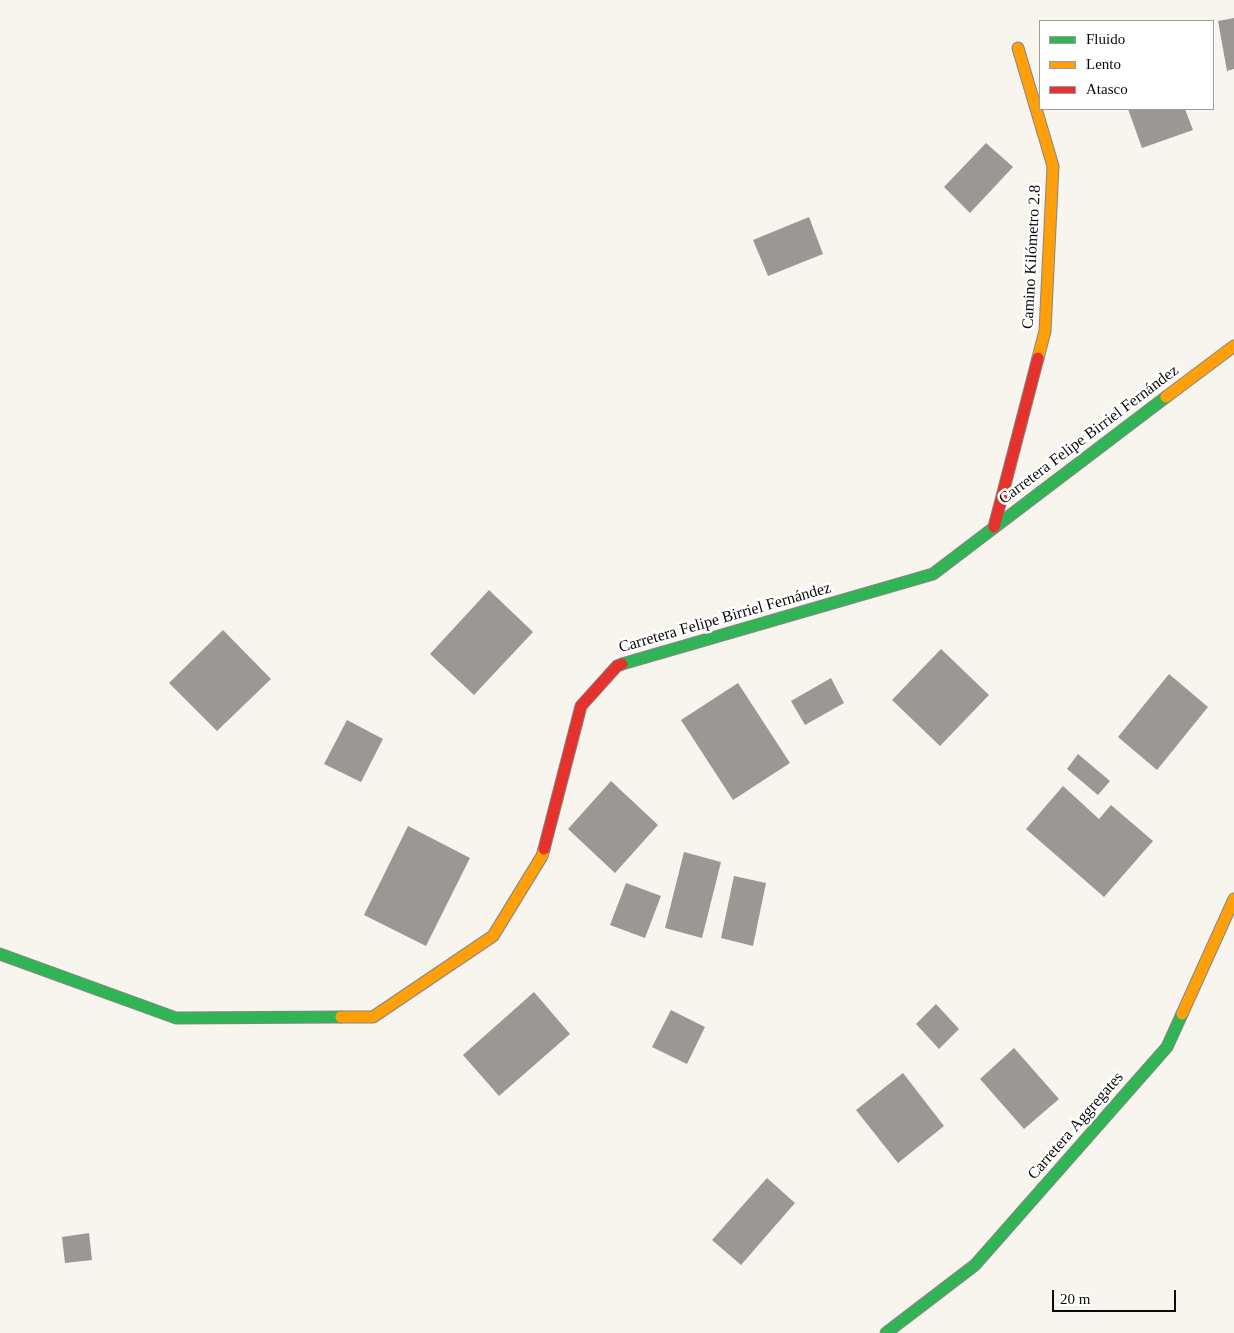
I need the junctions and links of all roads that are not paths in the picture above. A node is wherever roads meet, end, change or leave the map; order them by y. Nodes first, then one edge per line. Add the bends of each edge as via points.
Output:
1 (1018, 48) dead end
2 (1234, 346) edge
3 (994, 528) junction
4 (1234, 899) edge
5 (0, 954) edge
6 (886, 1333) edge

1 - 3 street, Camino Kilómetro 2.8 via 1053,166 1046,311 1045,330
2 - 3 street, Carretera Felipe Birriel Fernández
3 - 5 street, Carretera Felipe Birriel Fernández via 933,574 617,666 581,706 542,856 493,936 373,1017 176,1018
4 - 6 street, Carretera Aggregates via 1167,1047 975,1266

